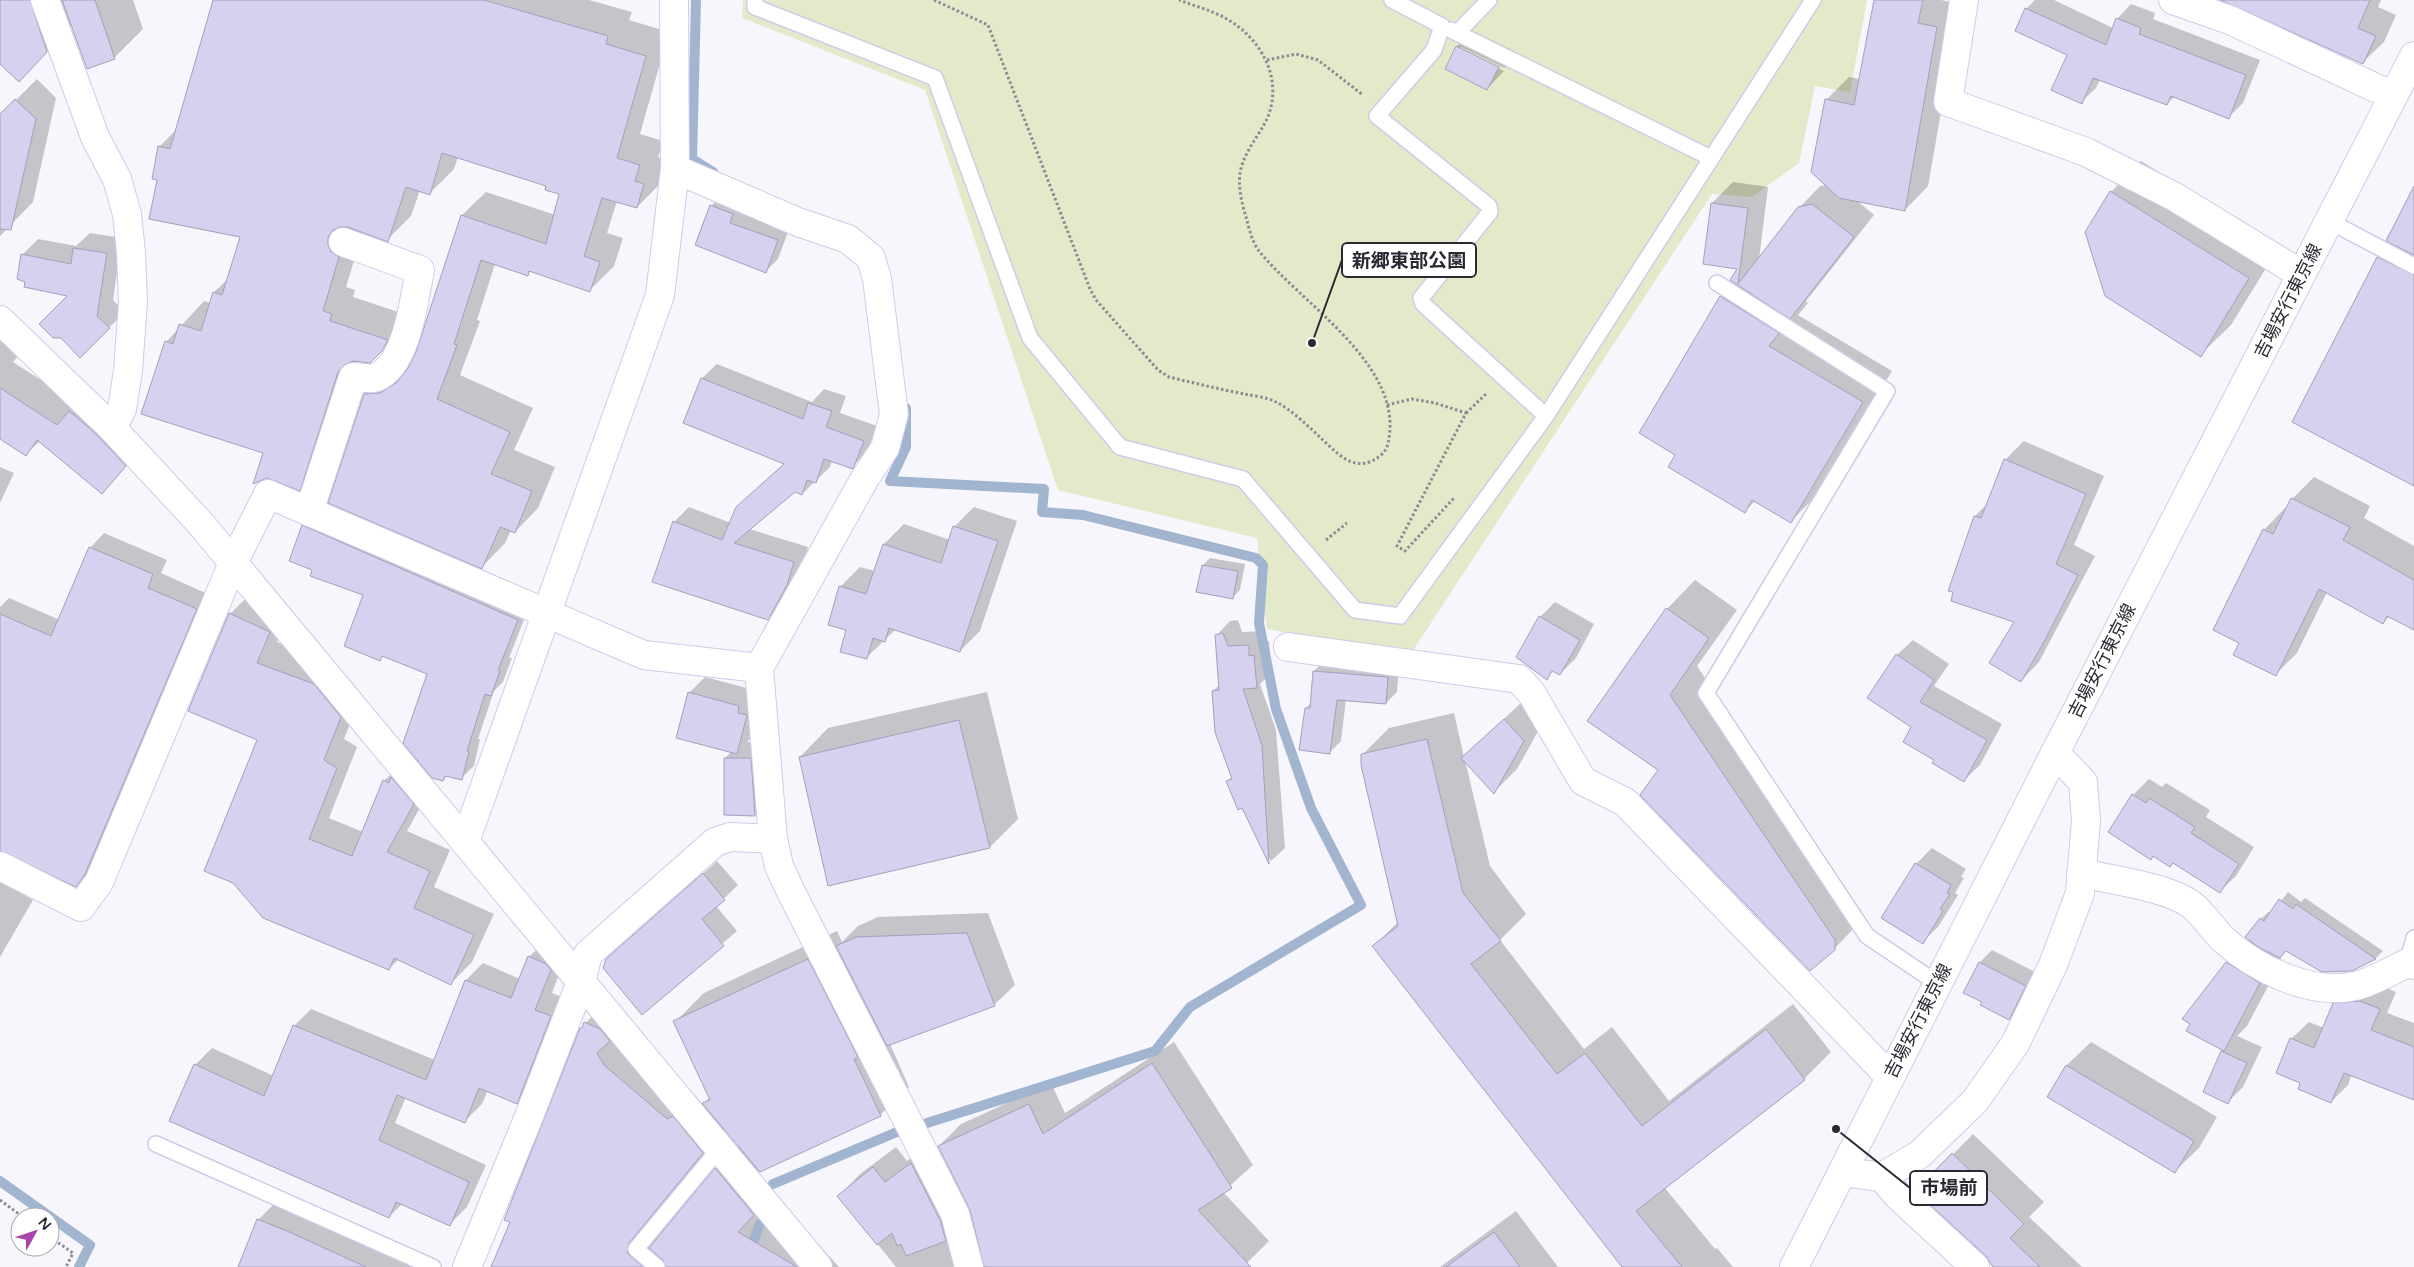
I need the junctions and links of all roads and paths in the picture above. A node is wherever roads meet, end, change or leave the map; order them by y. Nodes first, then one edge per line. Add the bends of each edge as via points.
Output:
1 (46, 0) edge
2 (674, 0) edge
3 (755, 0) edge
4 (934, 0) edge
5 (1179, 0) edge
6 (1392, 0) edge
7 (1489, 0) edge
8 (1813, 0) edge
9 (1964, 0) edge
10 (2173, 0) edge
11 (1442, 26) junction
12 (1457, 33) junction
13 (2414, 56) edge
14 (1267, 60) junction
15 (1350, 84) dead end
16 (2393, 96) junction
17 (1711, 158) junction
18 (675, 169) junction
19 (2329, 221) junction
20 (343, 242) dead end
21 (2414, 266) edge
22 (2301, 274) junction
23 (1717, 283) dead end
24 (0, 320) edge
25 (1387, 405) junction
26 (1546, 416) junction
27 (112, 428) junction
28 (1456, 495) dead end
29 (309, 512) junction
30 (233, 563) junction
31 (546, 614) junction
32 (1288, 647) dead end
33 (759, 668) junction
34 (2055, 753) junction
35 (774, 839) junction
36 (465, 842) junction
37 (0, 866) edge
38 (2081, 873) junction
39 (2412, 955) edge
40 (581, 982) junction
41 (1937, 983) junction
42 (1890, 1077) junction
43 (156, 1144) dead end
44 (719, 1149) junction
45 (1843, 1172) junction
46 (1882, 1177) junction
47 (60, 1244) edge
48 (66, 1267) edge
49 (433, 1267) edge
50 (467, 1267) edge
51 (657, 1267) edge
52 (818, 1267) edge
53 (969, 1267) edge
54 (1794, 1267) edge
55 (1975, 1267) edge

1 - 27 street via 96,137 117,179 126,214 133,302 122,409
2 - 18 street
3 - 26 lane via 754,7 935,78 1030,338 1120,448 1243,480 1355,610 1400,616
4 - 25 path via 988,25 1090,289 1158,370 1169,377 1275,401 1348,461 1363,463 1381,455 1389,445
5 - 14 path via 1224,17 1255,41
6 - 11 lane
7 - 12 lane
8 - 17 lane
9 - 22 street via 1948,102 2086,152 2175,197
10 - 16 street via 2230,20
11 - 12 lane
11 - 26 lane via 1434,50 1377,116 1488,206 1490,212 1421,298 1423,304
12 - 17 lane
13 - 16 street, 吉場安行東京線
14 - 15 path via 1296,54 1318,60
14 - 25 path via 1271,76 1271,109 1246,154 1240,174 1241,201 1252,236 1258,250 1364,358 1379,381
16 - 19 street, 吉場安行東京線
17 - 26 lane
18 - 31 street via 660,295
18 - 33 street via 798,222 848,239 871,258 877,279 894,414 885,448
19 - 21 lane
19 - 22 street, 吉場安行東京線
20 - 29 street via 420,270 405,339 391,366 376,378 353,377
22 - 34 street, 吉場安行東京線
23 - 41 lane via 1887,390 1706,693 1867,936
24 - 27 street
25 - 28 path via 1412,399 1466,413 1397,546 1405,551
27 - 30 street
29 - 30 street via 268,494
29 - 31 street
30 - 36 street
30 - 37 street via 99,882 82,907
31 - 33 street via 644,655
31 - 36 street
32 - 42 street via 1519,679 1532,694 1583,781 1625,802
33 - 35 street
34 - 38 street via 2083,782 2086,821
34 - 41 street, 吉場安行東京線
35 - 40 street via 730,837 715,842 588,954
35 - 53 street via 779,866 791,892 955,1214
36 - 40 street
38 - 39 street via 2164,892 2193,906 2245,958 2292,980 2322,989 2356,986
38 - 46 street via 2080,893 2053,965 2015,1044 1975,1101 1920,1154
40 - 44 street
40 - 50 street
41 - 42 street, 吉場安行東京線
42 - 45 street, 吉場安行東京線
43 - 49 lane
44 - 51 lane via 636,1249
44 - 52 street
45 - 46 street
45 - 54 street, 吉場安行東京線
46 - 55 street via 1898,1196
47 - 48 path via 73,1254

